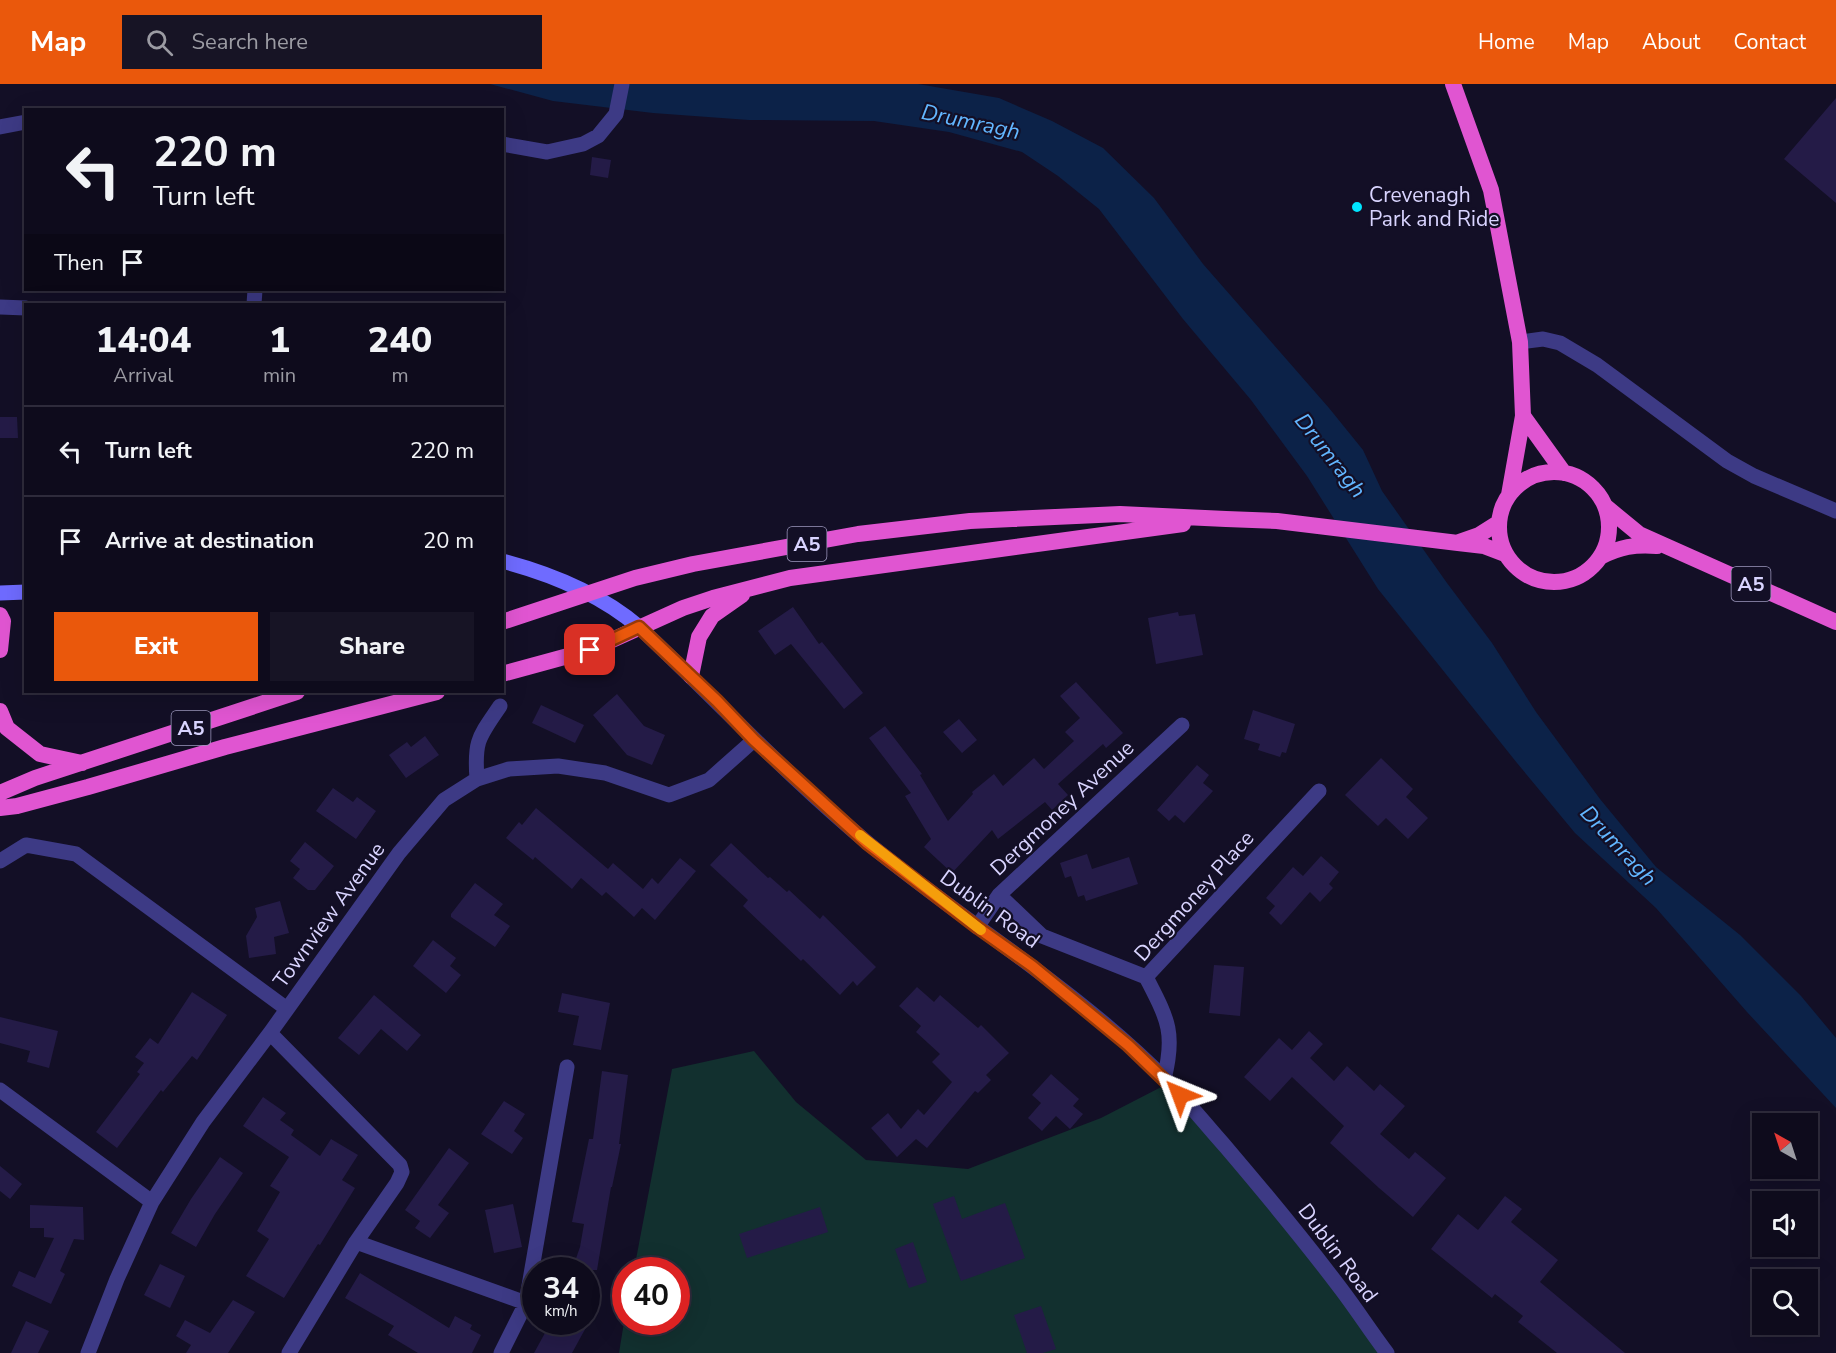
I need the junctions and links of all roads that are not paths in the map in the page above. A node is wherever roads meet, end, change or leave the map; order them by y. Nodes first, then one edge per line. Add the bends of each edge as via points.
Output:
1 (622, 84) edge
2 (1453, 84) edge
3 (24, 122) edge
4 (0, 127) edge
5 (504, 144) edge
6 (0, 307) edge
7 (24, 308) edge
8 (1520, 342) junction
9 (1523, 416) junction
10 (1564, 473) junction
11 (1509, 495) junction
12 (1605, 506) junction
13 (1836, 511) edge
14 (1226, 519) junction
15 (1498, 523) junction
16 (1450, 542) junction
17 (1666, 547) junction
18 (1505, 554) junction
19 (1600, 557) junction
20 (504, 562) edge
21 (753, 588) junction
22 (24, 592) edge
23 (0, 593) edge
24 (0, 615) edge
25 (504, 621) edge
26 (1836, 622) edge
27 (639, 627) junction
28 (0, 650) edge
29 (504, 673) edge
30 (691, 676) junction
31 (294, 693) edge
32 (433, 693) edge
33 (500, 706) dead end
34 (0, 711) edge
35 (1182, 725) dead end
36 (754, 740) junction
37 (84, 763) junction
38 (477, 778) junction
39 (1319, 791) dead end
40 (0, 793) edge
41 (0, 808) edge
42 (0, 861) edge
43 (999, 895) junction
44 (977, 927) junction
45 (1146, 977) junction
46 (287, 1009) junction
47 (270, 1033) junction
48 (567, 1067) dead end
49 (1164, 1078) junction
50 (0, 1090) edge
51 (152, 1202) junction
52 (356, 1242) junction
53 (534, 1257) edge
54 (522, 1302) edge
55 (522, 1311) edge
56 (88, 1353) edge
57 (288, 1353) edge
58 (501, 1353) edge
59 (1388, 1353) edge

1 - 5 street via 616,114 598,136 583,144 546,152
2 - 8 highway via 1491,190
3 - 4 street
6 - 7 street
8 - 9 highway
8 - 13 street via 1543,339 1560,343 1597,365 1727,461
9 - 10 highway
9 - 11 highway
10 - 11 highway via 1539,474 1519,484
10 - 12 highway, A5 via 1589,485
11 - 15 highway
12 - 17 highway, A5 via 1639,534
12 - 19 highway via 1609,529
14 - 16 highway, A5 via 1277,521
14 - 21 highway via 790,578
14 - 25 highway, A5 via 1109,514 970,521 858,534 635,578
15 - 16 highway via 1479,535
15 - 18 highway
16 - 18 highway, A5 via 1484,546
17 - 19 highway, A5 via 1620,547
17 - 26 highway, A5
18 - 19 highway, A5 via 1517,569 1550,583 1575,579
20 - 27 main road via 553,576 623,613
21 - 27 highway via 683,608
21 - 30 highway via 712,616 699,637
22 - 23 main road
24 - 28 highway
27 - 29 highway via 590,650
27 - 30 street, Dublin Road
30 - 36 street, Dublin Road
31 - 37 highway, A5
32 - 41 highway
33 - 38 street via 480,736 475,752
34 - 37 highway via 7,728 40,754
35 - 43 street, Dergmoney Avenue
36 - 38 street, Townview Avenue via 709,780 669,795 605,773 558,766 509,769
36 - 44 street, Dublin Road via 867,843
37 - 40 highway, A5
38 - 46 street, Townview Avenue via 444,800 407,844
39 - 45 street, Dergmoney Place
42 - 46 street via 26,845 76,854
43 - 44 street, Dergmoney Avenue
43 - 45 street via 1042,936
44 - 49 street, Dublin Road via 1032,966
45 - 49 street, Dergmoney Place via 1169,1029 1171,1053
46 - 47 street, Townview Avenue
47 - 51 street, Townview Avenue via 203,1122
47 - 52 street via 400,1165 402,1172 396,1184
48 - 53 street
49 - 59 street, Dublin Road via 1260,1187
50 - 51 street
51 - 56 street, Townview Avenue
52 - 54 street
52 - 57 street
55 - 58 street

